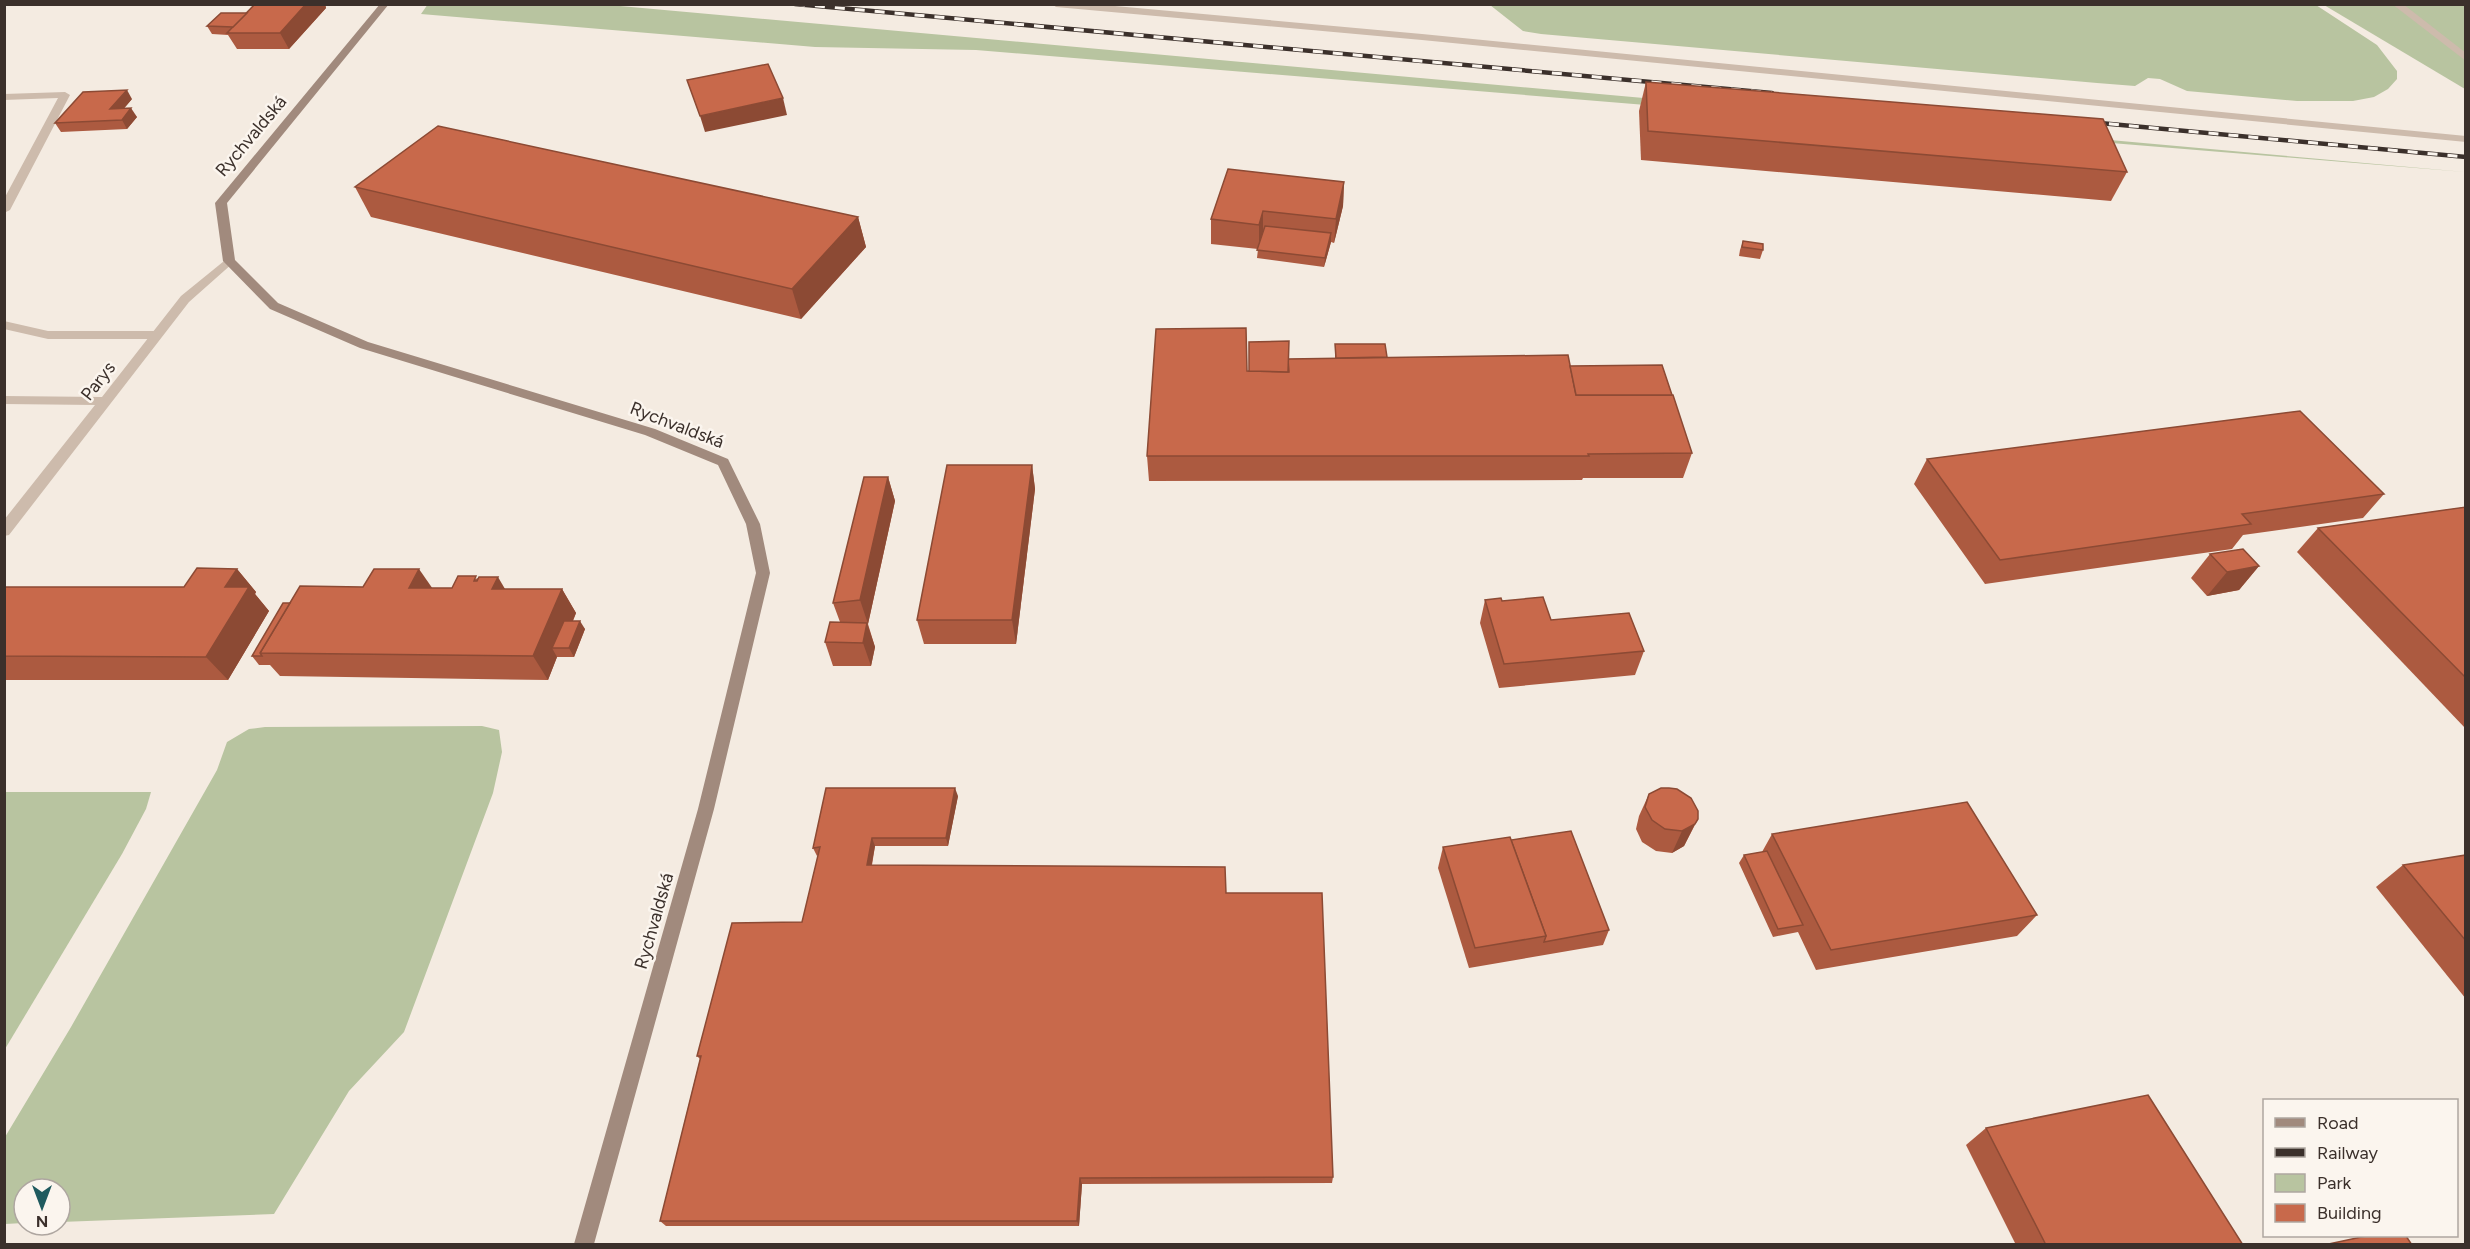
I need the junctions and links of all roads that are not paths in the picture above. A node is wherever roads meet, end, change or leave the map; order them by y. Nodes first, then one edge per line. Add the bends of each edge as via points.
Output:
1 (385, 4) edge
2 (1056, 4) edge
3 (2396, 4) edge
4 (2466, 58) edge
5 (4, 97) edge
6 (2466, 139) edge
7 (4, 210) edge
8 (229, 261) junction
9 (4, 325) edge
10 (156, 335) junction
11 (4, 400) edge
12 (105, 401) junction
13 (4, 531) edge
14 (584, 1245) edge

1 - 8 street, Rychvaldská via 221,203
2 - 6 street
3 - 4 street
5 - 7 street via 65,94
8 - 10 street, Parys via 184,299
8 - 14 street, Rychvaldská via 274,306 363,345 650,432 723,462 753,524 763,573 752,626 706,809
9 - 10 street via 48,335
10 - 12 street, Parys
11 - 12 street
12 - 13 street, Parys

